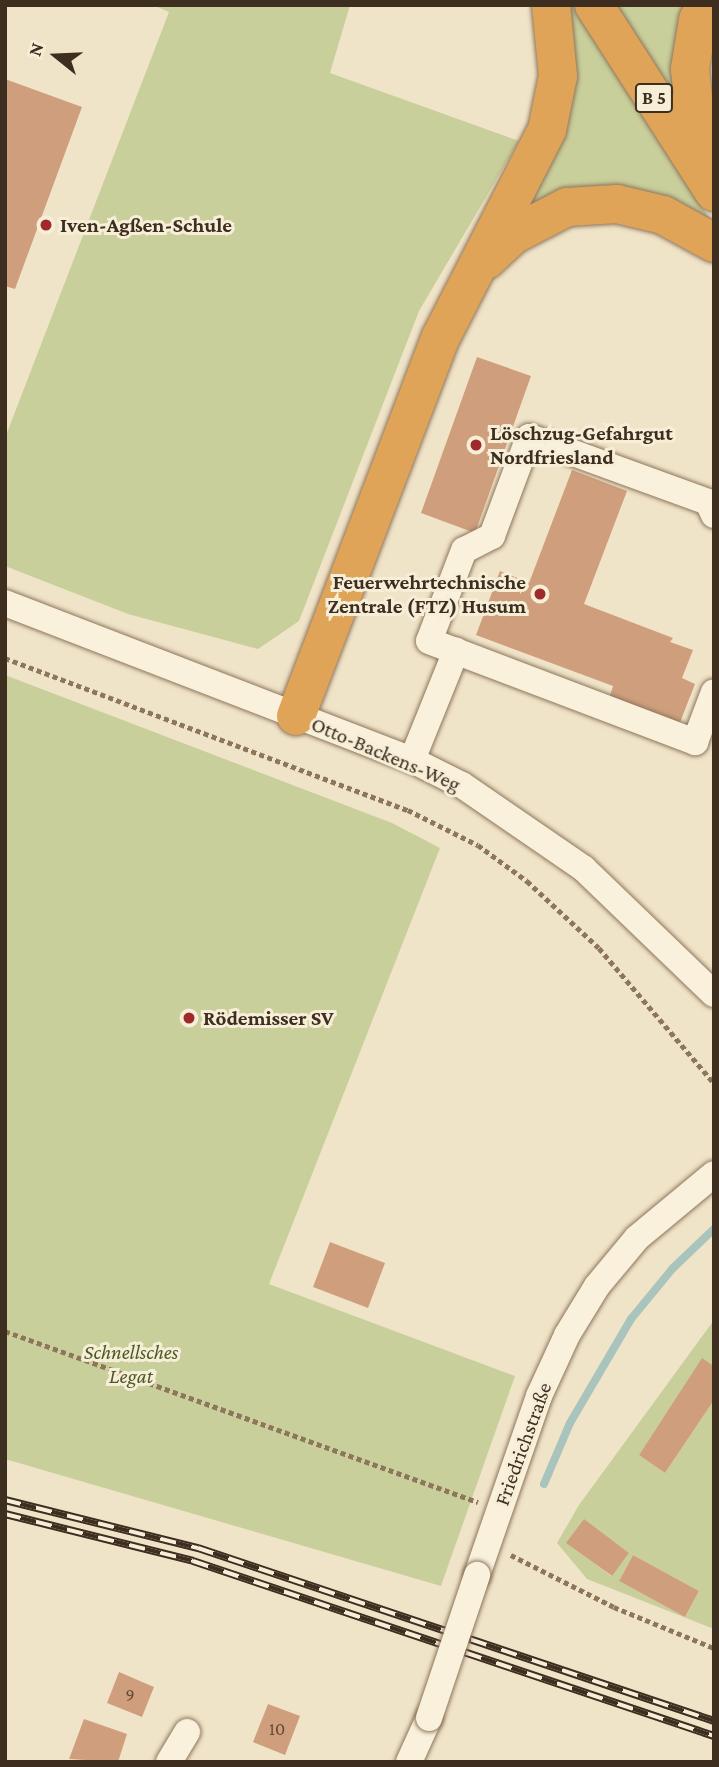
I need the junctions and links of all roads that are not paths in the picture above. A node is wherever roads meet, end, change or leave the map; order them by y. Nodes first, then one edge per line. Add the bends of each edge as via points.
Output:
1 (551, 5) edge
2 (594, 5) edge
3 (706, 5) edge
4 (714, 175) edge
5 (714, 192) edge
6 (714, 243) edge
7 (471, 274) junction
8 (714, 515) edge
9 (5, 603) edge
10 (456, 651) junction
11 (714, 692) edge
12 (296, 716) junction
13 (412, 760) junction
14 (714, 994) edge
15 (714, 1174) edge
16 (187, 1732) dead end
17 (169, 1762) edge
18 (409, 1762) edge

1 - 7 highway via 558,76 547,130
2 - 5 highway, B 5
3 - 4 highway via 698,20 690,69 696,125
6 - 7 highway via 663,215 617,204 567,206 513,235
7 - 12 highway via 441,337
8 - 10 street via 708,502 528,437 492,536 464,550 429,641
9 - 12 street, Otto-Backens-Weg
10 - 11 street via 695,742
10 - 13 street
12 - 13 street, Otto-Backens-Weg
13 - 14 street, Otto-Backens-Weg via 526,825 584,869
15 - 18 street, Friedrichstraße, bridge via 637,1238 597,1286 567,1335 539,1396 429,1718
16 - 17 street

